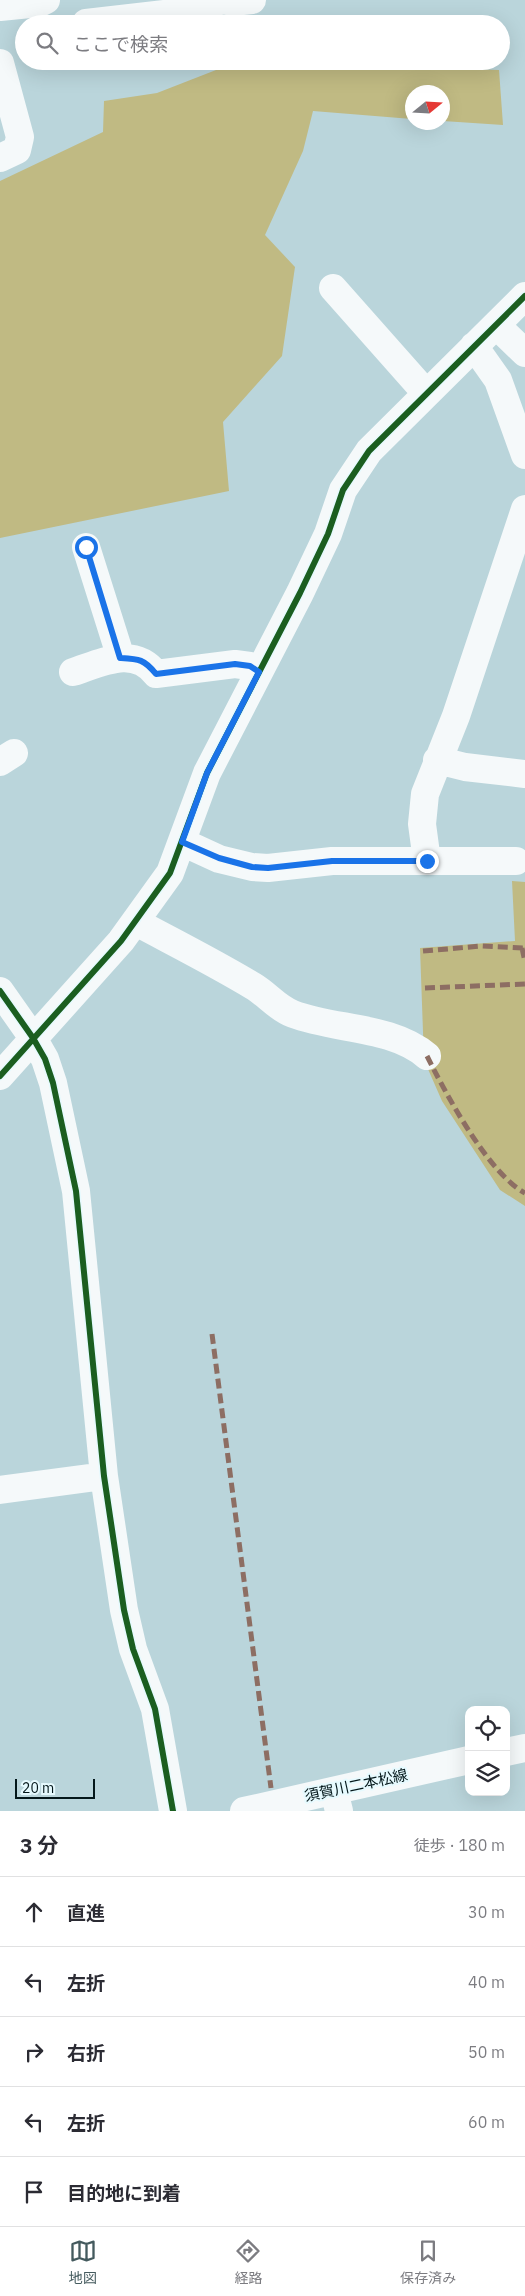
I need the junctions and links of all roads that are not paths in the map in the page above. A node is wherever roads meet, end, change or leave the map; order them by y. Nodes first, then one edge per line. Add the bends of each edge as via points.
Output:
1 (46, 0) edge
2 (219, 0) edge
3 (252, 0) edge
4 (0, 7) edge
5 (151, 15) edge
6 (0, 63) edge
7 (0, 158) edge
8 (333, 288) dead end
9 (525, 296) edge
10 (496, 325) junction
11 (474, 346) junction
12 (525, 353) edge
13 (426, 393) junction
14 (525, 455) edge
15 (525, 509) edge
16 (86, 547) dead end
17 (120, 658) junction
18 (73, 672) dead end
19 (259, 672) junction
20 (437, 760) junction
21 (525, 774) edge
22 (182, 842) junction
23 (427, 861) junction
24 (516, 861) dead end
25 (136, 922) junction
26 (0, 991) edge
27 (31, 1035) junction
28 (0, 1046) edge
29 (427, 1056) dead end
30 (0, 1076) edge
31 (104, 1476) junction
32 (0, 1490) edge
33 (525, 1748) edge
34 (510, 1751) edge
35 (465, 1761) edge
36 (337, 1801) edge
37 (173, 1811) edge
38 (244, 1811) edge

1 - 4 street
2 - 3 street
2 - 5 street via 207,8
6 - 7 street via 20,137 17,150
8 - 13 street
9 - 10 street
10 - 11 street
10 - 12 street
11 - 13 street
11 - 14 street via 498,380
13 - 19 street via 369,451 343,490 328,534
15 - 20 street via 456,716
16 - 17 street
17 - 18 street
17 - 19 street via 140,659 156,674 235,664 250,666
19 - 22 street via 207,773
20 - 21 street via 465,767
20 - 23 street via 425,794 422,824
22 - 23 street via 219,858 252,867 332,861
22 - 25 street via 170,873
23 - 24 street
25 - 27 street
25 - 29 street via 255,987 294,1015 411,1044
26 - 27 street
27 - 28 street
27 - 30 street
27 - 31 street via 53,1084 76,1191
31 - 32 street
31 - 37 street via 128,1631 155,1710
33 - 34 street
35 - 36 street, 須賀川二本松線
36 - 38 street, 須賀川二本松線

